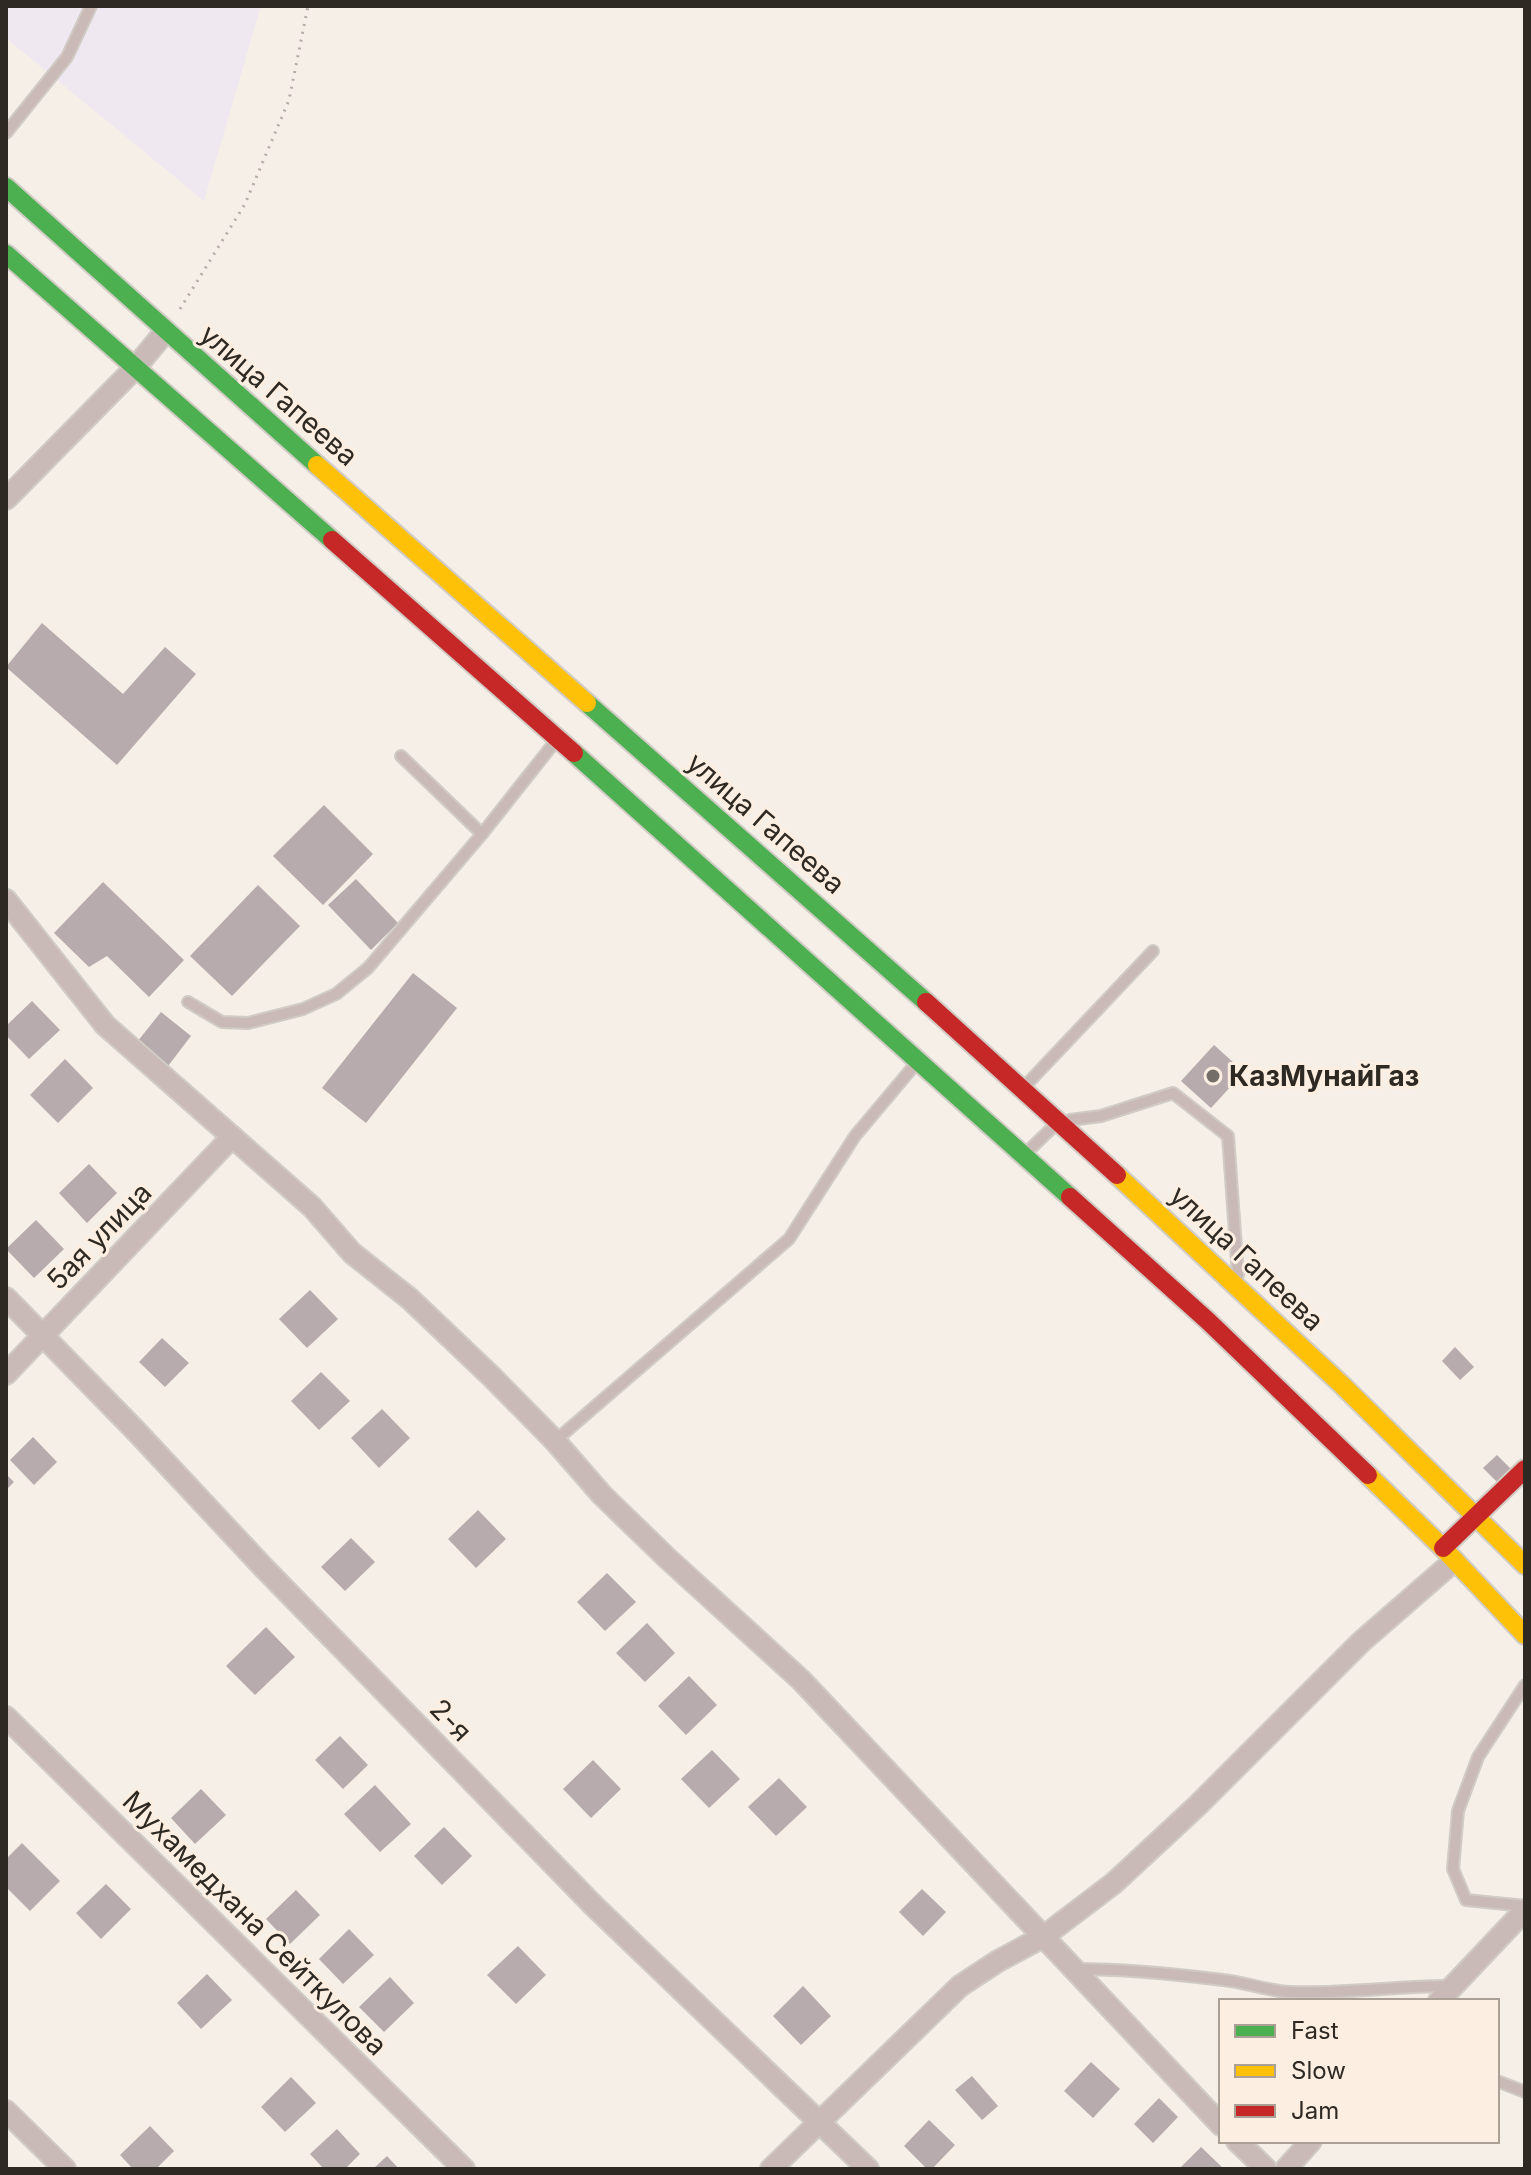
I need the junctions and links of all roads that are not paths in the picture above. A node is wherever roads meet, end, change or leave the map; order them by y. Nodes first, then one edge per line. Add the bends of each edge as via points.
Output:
1 (91, 6) edge
2 (6, 133) edge
3 (6, 187) edge
4 (6, 254) edge
5 (165, 332) junction
6 (135, 368) junction
7 (6, 499) edge
8 (558, 739) junction
9 (401, 756) dead end
10 (482, 834) junction
11 (6, 900) edge
12 (1153, 951) dead end
13 (188, 1002) dead end
14 (919, 1060) junction
15 (1023, 1089) junction
16 (1058, 1122) junction
17 (232, 1137) junction
18 (1024, 1154) junction
19 (1234, 1294) junction
20 (6, 1298) edge
21 (42, 1337) junction
22 (6, 1374) edge
23 (555, 1441) junction
24 (1525, 1469) edge
25 (1475, 1515) junction
26 (1448, 1554) junction
27 (1525, 1565) edge
28 (1525, 1635) edge
29 (1525, 1685) edge
30 (6, 1717) edge
31 (1525, 1908) edge
32 (1043, 1937) junction
33 (1074, 1969) junction
34 (1446, 1994) edge
35 (1499, 2082) edge
36 (1525, 2092) edge
37 (6, 2111) edge
38 (822, 2122) junction
39 (1219, 2123) edge
40 (1239, 2143) edge
41 (1309, 2143) edge
42 (65, 2169) edge
43 (464, 2169) edge
44 (771, 2169) edge
45 (868, 2169) edge
46 (1266, 2169) edge
47 (1286, 2169) edge

1 - 2 lane via 67,57
3 - 5 main road, улица Гапеева
4 - 6 main road
5 - 6 street
5 - 15 main road, улица Гапеева
6 - 7 street
6 - 8 main road
8 - 10 lane
8 - 14 main road
9 - 10 lane
10 - 13 lane via 368,968 336,994 248,1023 222,1022
11 - 17 street via 105,1025
12 - 15 lane
14 - 18 main road
14 - 23 lane via 855,1136 789,1239
15 - 16 main road, улица Гапеева
16 - 18 lane
16 - 19 main road, улица Гапеева
16 - 19 lane via 1101,1116 1173,1093 1228,1136
17 - 21 street, 5ая улица
17 - 23 street via 312,1207 352,1253 410,1299
18 - 26 main road via 1214,1316
19 - 25 main road, улица Гапеева via 1408,1448
20 - 21 street, 2-я
21 - 22 street, 5ая улица
21 - 38 street, 2-я via 594,1906
23 - 32 street via 602,1495 801,1680
24 - 25 main road
25 - 26 main road
25 - 27 main road, улица Гапеева
26 - 28 main road
26 - 32 street via 1197,1806 1114,1883
29 - 31 lane via 1466,1784 1453,1869 1466,1900
30 - 43 street, Мухамедхана Сейткулова
31 - 34 street
32 - 33 street
32 - 38 street via 960,1986
33 - 34 lane via 1224,1980 1286,1992 1402,1986
33 - 39 street
35 - 36 lane
37 - 42 street
38 - 44 street
38 - 45 street, 2-я
40 - 46 street
41 - 47 street

